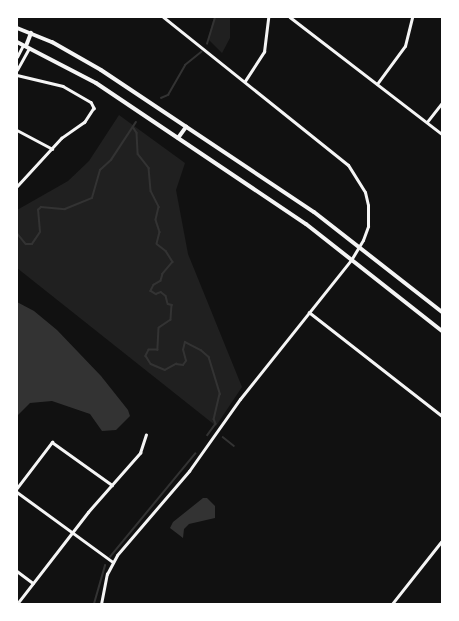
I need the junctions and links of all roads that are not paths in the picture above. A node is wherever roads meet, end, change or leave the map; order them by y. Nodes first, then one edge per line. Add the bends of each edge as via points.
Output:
1 (163, 17) edge
2 (268, 17) edge
3 (290, 17) edge
4 (412, 17) edge
5 (17, 28) edge
6 (31, 33) junction
7 (17, 42) edge
8 (26, 46) junction
9 (17, 57) edge
10 (17, 70) edge
11 (17, 75) edge
12 (245, 81) junction
13 (377, 84) junction
14 (442, 103) edge
15 (427, 122) junction
16 (186, 127) junction
17 (17, 130) edge
18 (442, 134) edge
19 (178, 138) junction
20 (52, 150) junction
21 (17, 187) edge
22 (359, 247) junction
23 (351, 260) junction
24 (309, 312) junction
25 (442, 312) edge
26 (442, 331) edge
27 (442, 416) edge
28 (146, 436) dead end
29 (112, 485) junction
30 (17, 488) edge
31 (17, 492) edge
32 (71, 533) junction
33 (441, 542) edge
34 (113, 562) junction
35 (17, 571) edge
36 (33, 583) junction
37 (17, 604) edge
38 (101, 604) edge
39 (392, 604) edge

1 - 12 street
2 - 12 street via 264,52
3 - 13 street
4 - 13 street via 405,46
5 - 6 main road
6 - 8 main road
6 - 16 main road via 76,54
7 - 8 main road
8 - 9 street
8 - 10 street
8 - 19 main road via 96,83
11 - 20 street via 63,86 91,102 94,108 85,122 62,138
12 - 22 street via 336,154 358,178 367,198 369,214 365,236
13 - 15 street
14 - 15 street
15 - 18 street
16 - 19 main road
16 - 22 main road via 314,212
17 - 20 street
19 - 23 main road via 306,224
20 - 21 street
22 - 23 street
22 - 25 main road
23 - 24 street
23 - 26 main road
24 - 27 street
24 - 34 street via 240,400 189,471
28 - 29 street via 140,453
29 - 30 street via 52,442
29 - 32 street
31 - 32 street
32 - 34 street
32 - 36 street
33 - 39 street
34 - 38 street via 107,574
35 - 36 street
36 - 37 street

